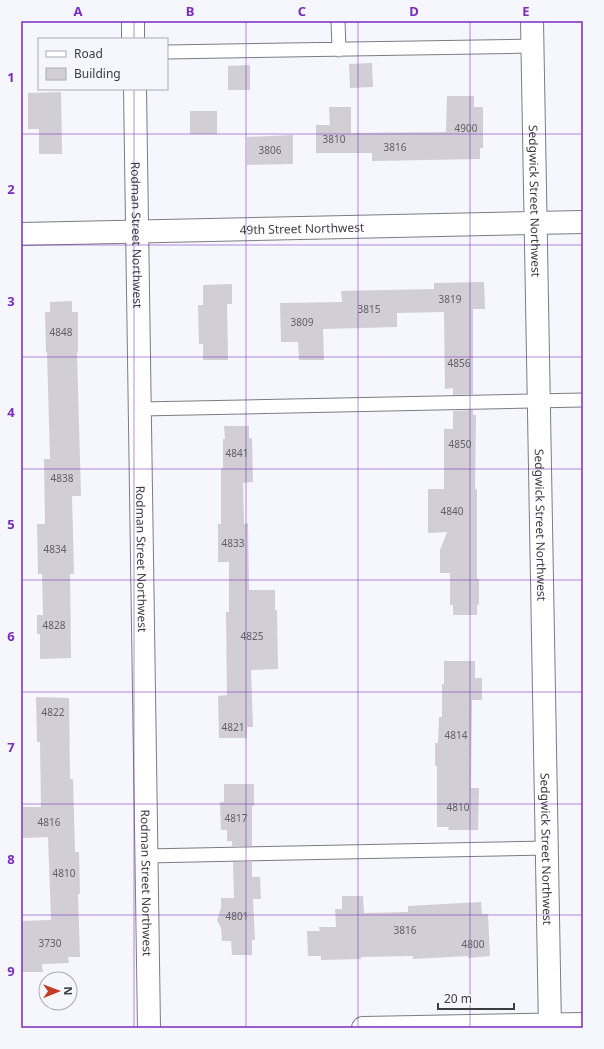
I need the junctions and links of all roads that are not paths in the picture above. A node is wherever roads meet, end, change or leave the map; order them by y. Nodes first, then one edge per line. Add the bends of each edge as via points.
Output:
1 (133, 21) edge
2 (338, 21) edge
3 (532, 21) edge
4 (134, 38) edge
5 (533, 46) junction
6 (339, 50) junction
7 (168, 52) edge
8 (135, 90) edge
9 (583, 222) edge
10 (536, 223) junction
11 (137, 231) junction
12 (21, 234) edge
13 (583, 400) edge
14 (539, 401) junction
15 (140, 409) junction
16 (547, 848) junction
17 (146, 856) junction
18 (583, 1024) edge
19 (550, 1026) edge
20 (149, 1028) edge
21 (363, 1028) edge

1 - 4 street
2 - 6 lane
3 - 5 street, Sedgwick Street Northwest
5 - 6 lane
5 - 10 street, Sedgwick Street Northwest
6 - 7 lane
8 - 11 street, Rodman Street Northwest
9 - 10 street, 49th Street Northwest
10 - 11 street, 49th Street Northwest
10 - 14 street, Sedgwick Street Northwest
11 - 12 street, 49th Street Northwest
11 - 15 street, Rodman Street Northwest
13 - 14 lane
14 - 15 lane
14 - 16 street, Sedgwick Street Northwest
15 - 17 street, Rodman Street Northwest
16 - 17 lane
16 - 19 street, Sedgwick Street Northwest
17 - 20 street, Rodman Street Northwest
18 - 19 street
19 - 21 street

